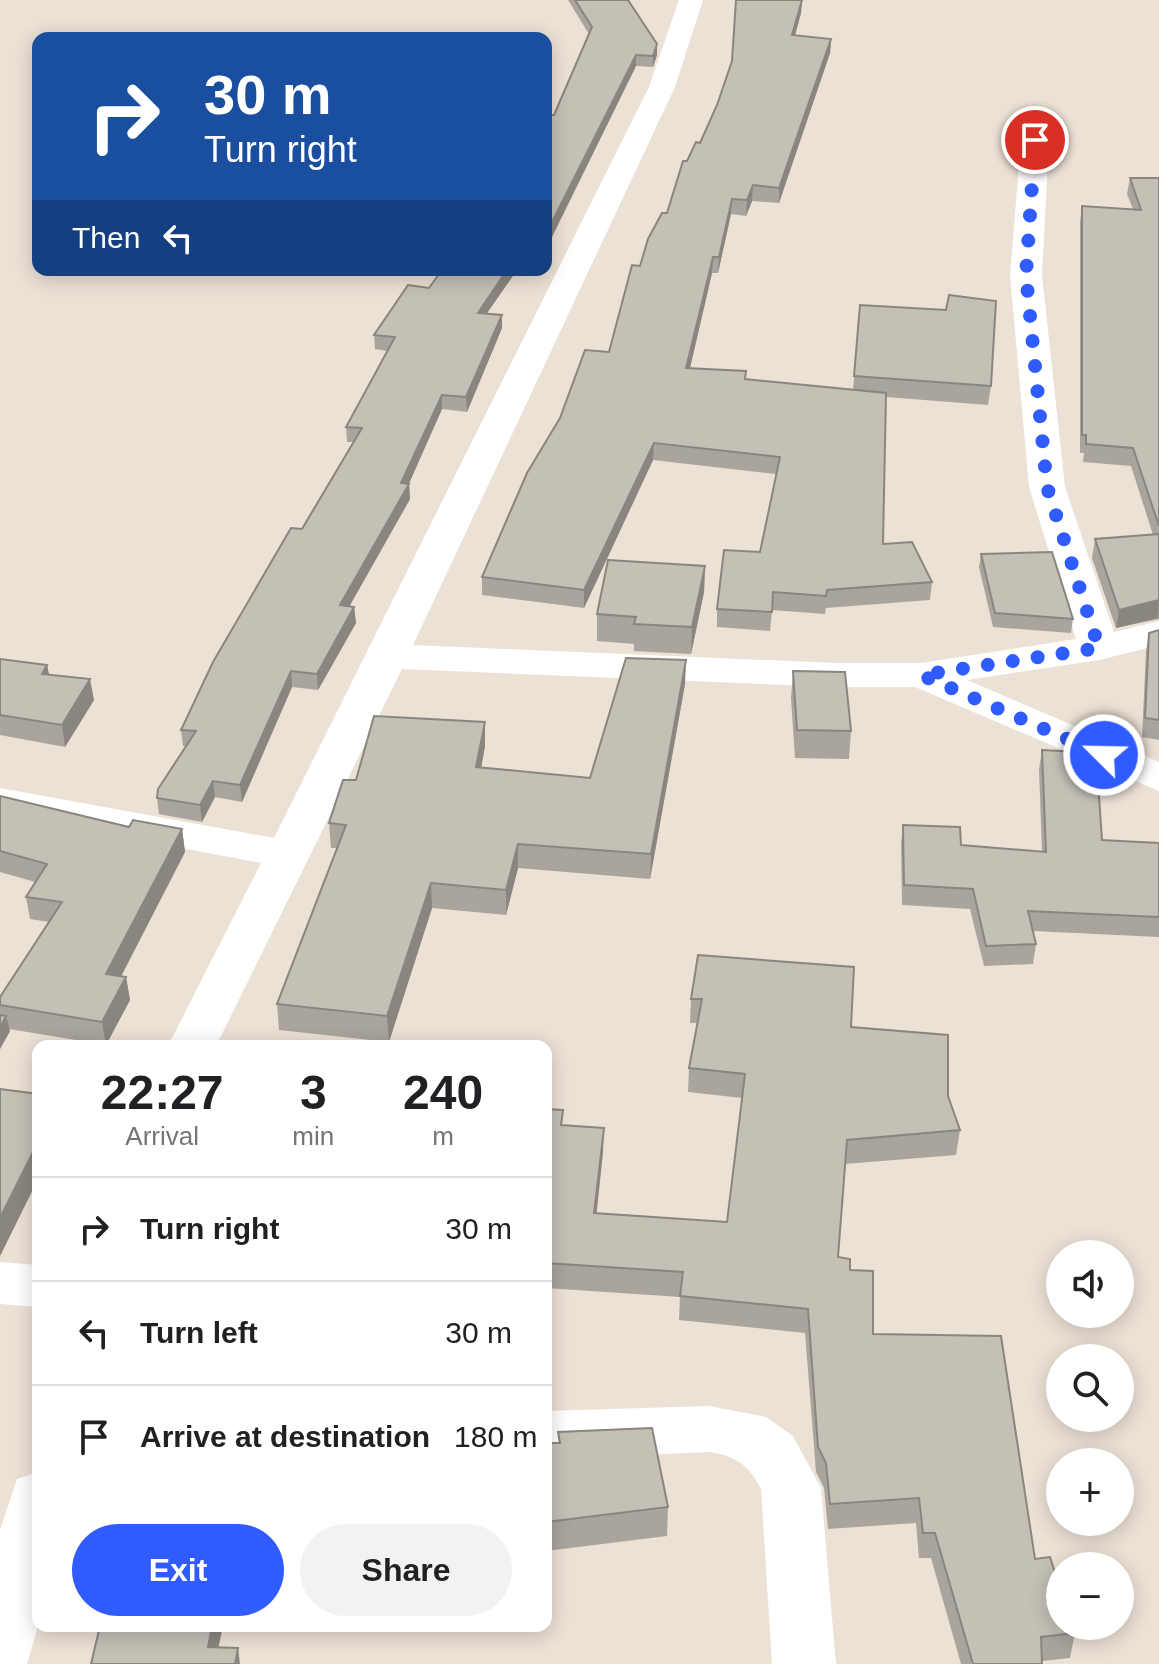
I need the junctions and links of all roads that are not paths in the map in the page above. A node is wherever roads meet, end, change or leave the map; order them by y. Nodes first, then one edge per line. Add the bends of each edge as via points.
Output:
1 (691, 0) edge
2 (1035, 140) dead end
3 (1159, 633) edge
4 (1099, 648) junction
5 (388, 656) junction
6 (921, 675) junction
7 (1159, 778) edge
8 (0, 801) edge
9 (286, 854) junction
10 (195, 1040) edge
11 (0, 1283) edge
12 (32, 1286) edge
13 (552, 1435) edge
14 (32, 1522) edge
15 (0, 1654) edge
16 (804, 1664) edge

1 - 5 street via 662,87
2 - 4 street via 1026,275 1047,487
3 - 4 street
4 - 6 street
5 - 6 street
5 - 9 street
6 - 7 street
8 - 9 street
9 - 10 street
11 - 12 street
13 - 16 street via 709,1429 745,1434 772,1453 791,1488
14 - 15 street

